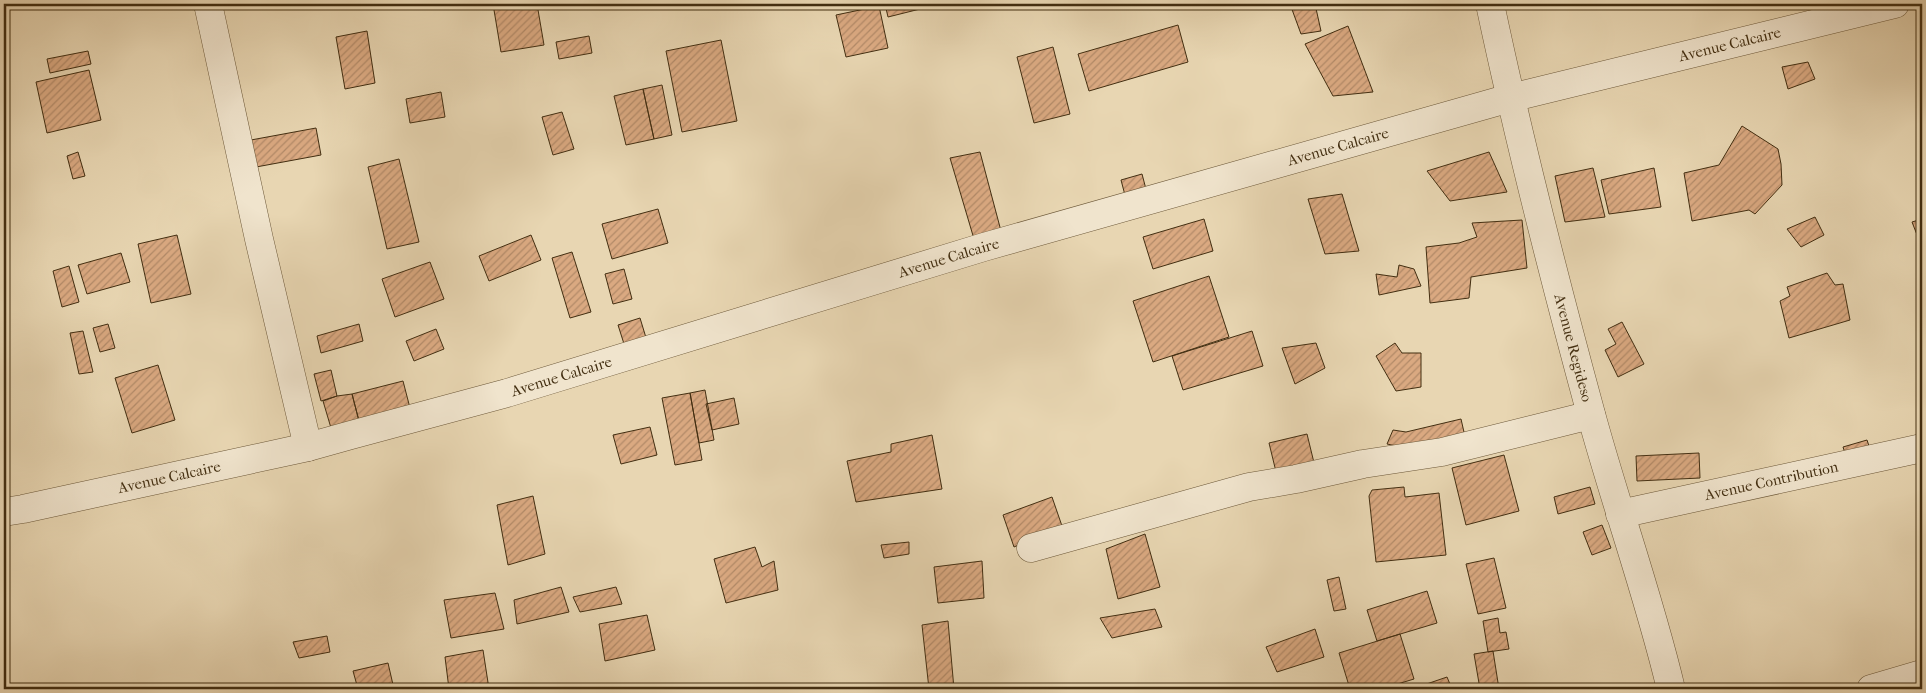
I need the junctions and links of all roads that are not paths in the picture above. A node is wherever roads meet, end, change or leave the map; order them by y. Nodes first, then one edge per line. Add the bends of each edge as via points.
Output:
1 (208, 4) edge
2 (1490, 4) edge
3 (1895, 4) edge
4 (1510, 98) junction
5 (1591, 415) junction
6 (308, 447) junction
7 (1922, 448) edge
8 (4, 512) edge
9 (1620, 514) junction
10 (1031, 548) dead end
11 (1922, 674) edge
12 (1670, 689) edge
13 (1871, 689) edge

1 - 6 street
2 - 4 street, Avenue Regideso
3 - 4 street, Avenue Calcaire
4 - 5 street, Avenue Regideso
4 - 6 street, Avenue Calcaire via 984,247 507,392
5 - 9 street, Avenue Regideso
5 - 10 street via 1442,452 1249,487
6 - 8 street, Avenue Calcaire
7 - 9 street, Avenue Contribution
9 - 12 street, Avenue Regideso via 1656,630
11 - 13 street

